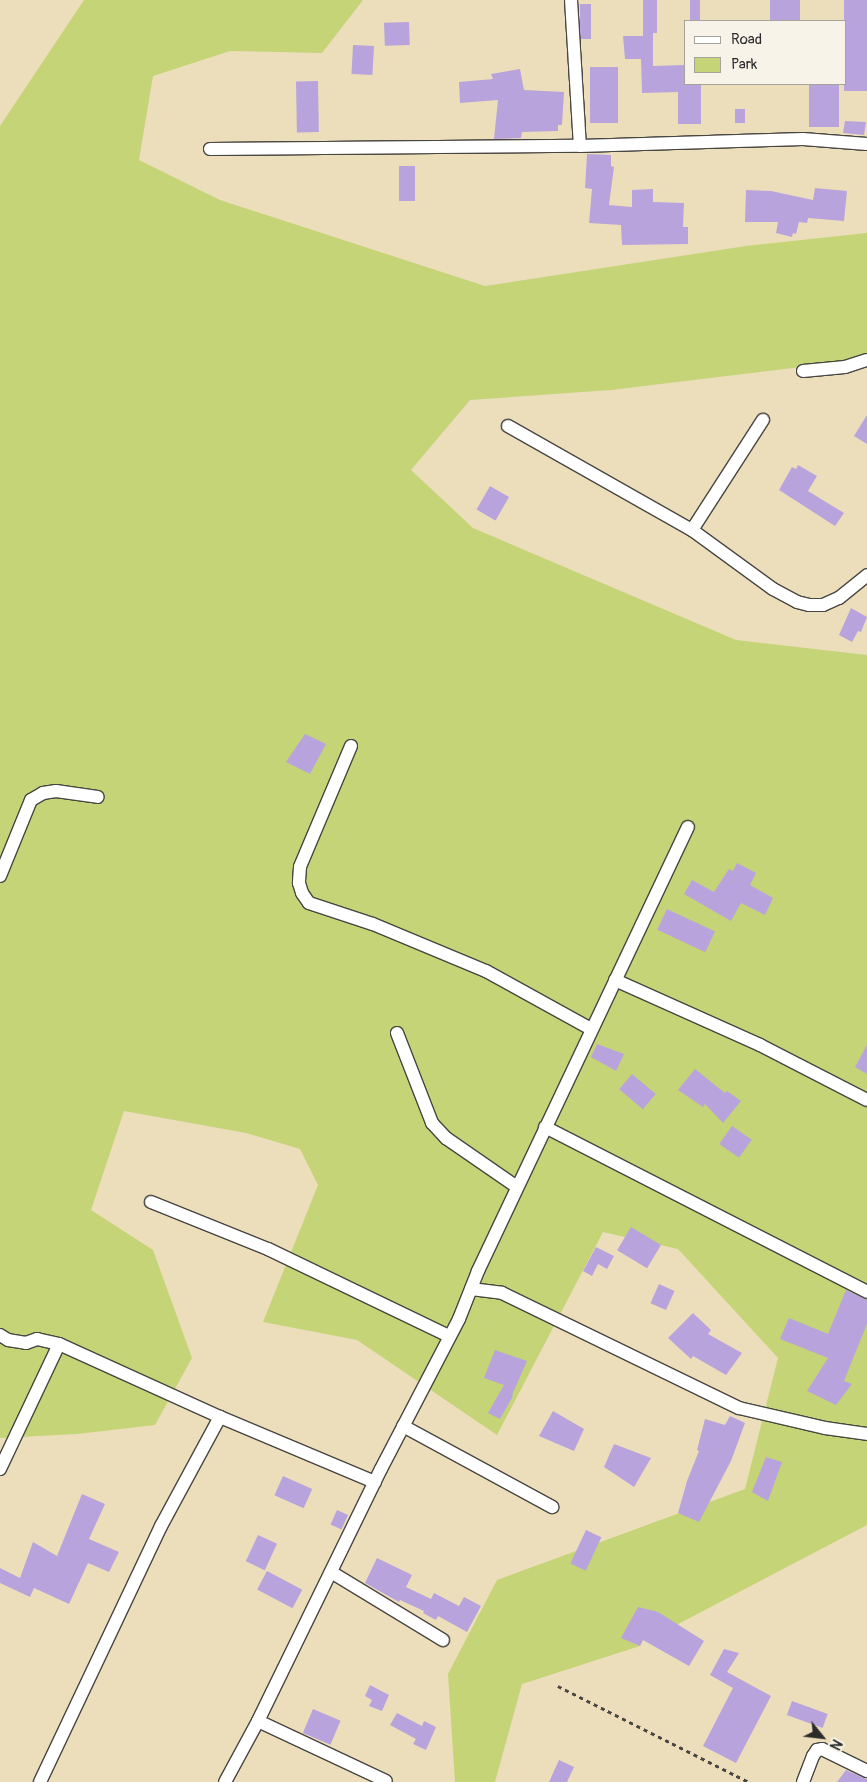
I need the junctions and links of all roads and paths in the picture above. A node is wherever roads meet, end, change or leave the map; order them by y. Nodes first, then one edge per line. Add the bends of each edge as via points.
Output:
1 (571, 0) edge
2 (867, 144) edge
3 (580, 146) junction
4 (210, 150) dead end
5 (867, 360) edge
6 (803, 371) dead end
7 (763, 420) dead end
8 (508, 426) dead end
9 (692, 530) junction
10 (867, 575) edge
11 (350, 746) dead end
12 (98, 797) dead end
13 (688, 827) dead end
14 (0, 876) edge
15 (615, 980) junction
16 (591, 1029) junction
17 (397, 1033) dead end
18 (867, 1100) edge
19 (545, 1127) junction
20 (517, 1187) junction
21 (151, 1202) dead end
22 (472, 1289) junction
23 (867, 1292) edge
24 (0, 1335) edge
25 (449, 1336) junction
26 (59, 1344) junction
27 (220, 1417) junction
28 (403, 1426) junction
29 (867, 1434) edge
30 (0, 1469) edge
31 (375, 1482) junction
32 (552, 1507) dead end
33 (330, 1572) junction
34 (443, 1640) dead end
35 (558, 1686) dead end
36 (258, 1721) junction
37 (867, 1771) edge
38 (386, 1780) dead end
39 (40, 1782) edge
40 (225, 1782) edge
41 (749, 1782) edge
42 (803, 1782) edge

1 - 3 street
2 - 3 street via 803,139
3 - 4 street
5 - 6 street via 844,367
7 - 9 street
8 - 9 street
9 - 10 street via 773,589 809,605 823,606 839,598
11 - 16 street via 300,867 299,883 309,903 373,924 486,971
12 - 14 street via 56,791 42,793 31,800
13 - 15 street
15 - 16 street
15 - 18 street via 760,1046
16 - 19 street
17 - 20 street via 432,1123 446,1138
19 - 20 street
19 - 23 street
20 - 22 street
21 - 25 street via 268,1249
22 - 25 street
22 - 29 street via 502,1293 739,1408
24 - 26 street via 26,1343 37,1339
25 - 28 street
26 - 27 street
26 - 30 street
27 - 31 street
27 - 39 street via 162,1526
28 - 31 street
28 - 32 street
31 - 33 street
33 - 34 street
33 - 36 street
35 - 41 path
36 - 38 street
36 - 40 street
37 - 42 street via 822,1749 813,1756

